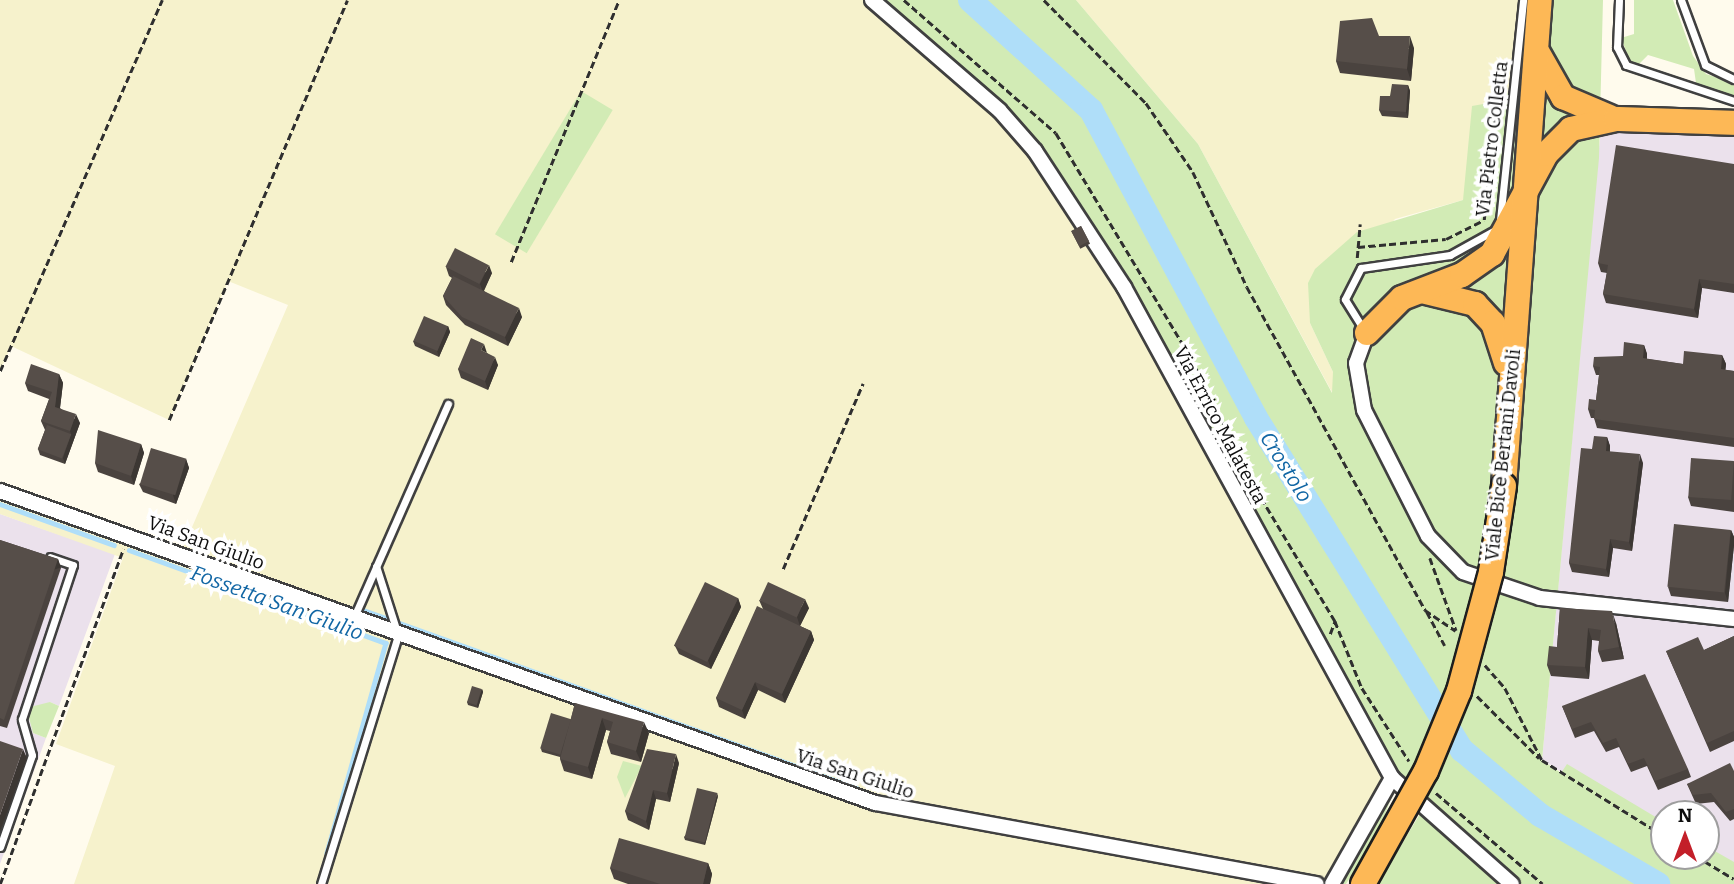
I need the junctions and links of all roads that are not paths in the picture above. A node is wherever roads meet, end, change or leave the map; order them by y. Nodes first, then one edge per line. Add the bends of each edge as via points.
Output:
1 (872, 0) edge
2 (1523, 0) edge
3 (1540, 0) edge
4 (1619, 0) edge
5 (1681, 0) edge
6 (1536, 49) junction
7 (1734, 79) edge
8 (1734, 101) edge
9 (1616, 119) junction
10 (1734, 123) edge
11 (1526, 193) junction
12 (1418, 290) junction
13 (1367, 332) junction
14 (1511, 383) junction
15 (448, 404) dead end
16 (0, 491) edge
17 (36, 552) edge
18 (376, 566) junction
19 (354, 617) junction
20 (1734, 619) edge
21 (398, 635) junction
22 (1392, 778) junction
23 (0, 847) edge
24 (321, 884) edge
25 (1317, 884) edge
26 (1332, 884) edge
27 (1363, 884) edge
28 (1511, 884) edge

1 - 22 street, Via Errico Malatesta via 1000,111 1067,197
2 - 13 lane, Via Pietro Colletta via 1497,228 1450,256 1361,268 1345,299
3 - 6 highway, Viale Bice Bertani Davoli
4 - 8 lane via 1617,47 1626,65
5 - 7 lane via 1705,65
6 - 9 highway via 1563,97
6 - 11 highway, Viale Bice Bertani Davoli
9 - 10 highway
9 - 11 highway via 1560,136
11 - 12 highway via 1501,244 1483,262
11 - 14 highway, Viale Bice Bertani Davoli
12 - 13 highway via 1394,303
12 - 14 highway via 1463,298 1486,314
13 - 20 street via 1356,363 1360,401 1432,540 1463,572 1515,593
14 - 27 highway, Viale Bice Bertani Davoli, bridge via 1504,486 1489,584 1458,691 1421,780
15 - 18 lane
16 - 19 street, Via San Giulio
17 - 23 lane via 73,565 22,719 32,754
18 - 19 lane
18 - 21 lane
19 - 21 street, Via San Giulio
21 - 24 lane
21 - 25 street, Via San Giulio via 904,812
22 - 26 street
22 - 28 street, Via Errico Malatesta

